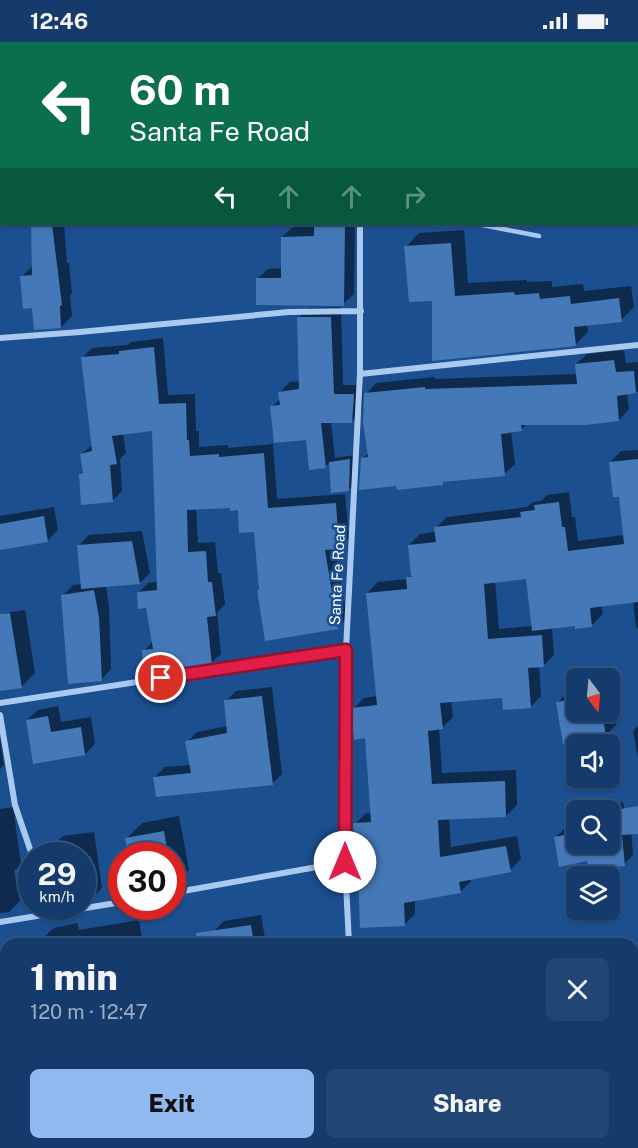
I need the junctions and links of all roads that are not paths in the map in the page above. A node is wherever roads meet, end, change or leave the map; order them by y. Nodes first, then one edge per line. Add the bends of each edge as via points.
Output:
1 (360, 225) edge
2 (482, 225) edge
3 (539, 236) dead end
4 (361, 311) junction
5 (0, 338) edge
6 (638, 345) edge
7 (360, 374) junction
8 (346, 650) junction
9 (0, 703) edge
10 (0, 715) edge
11 (28, 842) edge
12 (345, 862) junction
13 (186, 890) edge
14 (18, 918) edge
15 (0, 922) edge
16 (349, 938) edge

1 - 4 street, Santa Fe Road
2 - 3 lane
4 - 5 street via 289,312
4 - 7 street, Santa Fe Road
6 - 7 street
7 - 8 street, Santa Fe Road
8 - 9 street
8 - 12 street, Santa Fe Road
10 - 11 street via 15,805
12 - 13 street
12 - 16 street, Santa Fe Road
14 - 15 street

